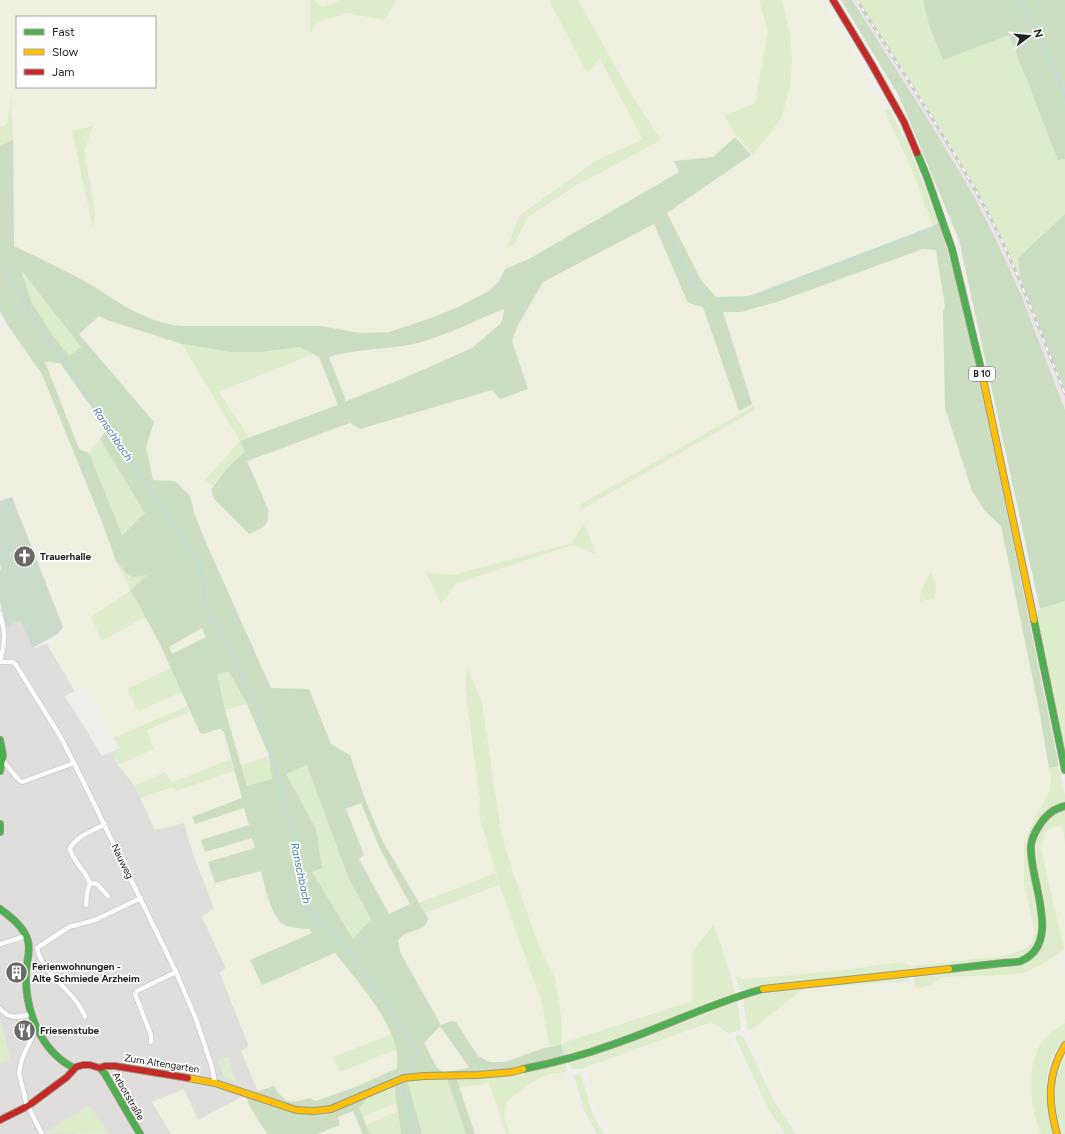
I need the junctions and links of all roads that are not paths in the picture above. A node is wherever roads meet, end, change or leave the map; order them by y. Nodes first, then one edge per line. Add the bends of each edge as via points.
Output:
1 (834, 0) edge
2 (0, 613) edge
3 (0, 661) edge
4 (0, 740) edge
5 (3, 761) junction
6 (74, 763) junction
7 (1065, 770) edge
8 (0, 771) edge
9 (1065, 806) edge
10 (0, 824) edge
11 (105, 824) junction
12 (0, 832) edge
13 (90, 883) junction
14 (108, 896) dead end
15 (141, 898) junction
16 (86, 905) dead end
17 (0, 909) edge
18 (26, 936) junction
19 (0, 944) edge
20 (29, 945) junction
21 (37, 948) junction
22 (176, 972) junction
23 (0, 1009) edge
24 (30, 1014) junction
25 (85, 1017) dead end
26 (36, 1028) junction
27 (151, 1042) dead end
28 (1065, 1045) edge
29 (1062, 1052) edge
30 (74, 1068) junction
31 (100, 1068) junction
32 (215, 1083) junction
33 (28, 1106) junction
34 (0, 1120) edge
35 (42, 1134) edge
36 (140, 1134) edge
37 (1057, 1134) edge

1 - 7 main road, B 10 via 904,122 927,177 952,249 982,376
2 - 3 street via 5,634
3 - 6 street, Nauweg via 13,662 16,665
4 - 5 main road
5 - 6 street via 22,782
5 - 8 main road
6 - 11 street, Nauweg
9 - 32 main road, Zum Altengarten via 1053,810 1045,817 1037,829 1031,848 1044,932 1039,948 1027,958 1011,962 766,988 736,996 615,1044 560,1062 512,1072 406,1078 322,1111 296,1110
10 - 12 main road
11 - 13 street via 78,839 70,849
11 - 15 street, Nauweg
13 - 14 street via 97,884
13 - 16 street
15 - 21 street via 95,920 69,927
15 - 22 street, Nauweg
17 - 18 main road via 14,920
18 - 19 street
18 - 20 main road
20 - 21 street
20 - 24 main road via 26,979
21 - 25 street via 43,962
22 - 27 street via 135,994
22 - 32 street, Nauweg via 196,1019
23 - 24 street via 12,1017
24 - 26 main road
26 - 30 main road via 62,1062
26 - 33 street via 19,1068 21,1086
28 - 29 main road
29 - 37 main road via 1053,1069 1050,1095
30 - 31 main road, Zum Altengarten via 95,1065
30 - 33 main road
31 - 32 main road, Zum Altengarten via 115,1066
31 - 36 main road, Arbotstraße
33 - 34 main road
33 - 35 street

